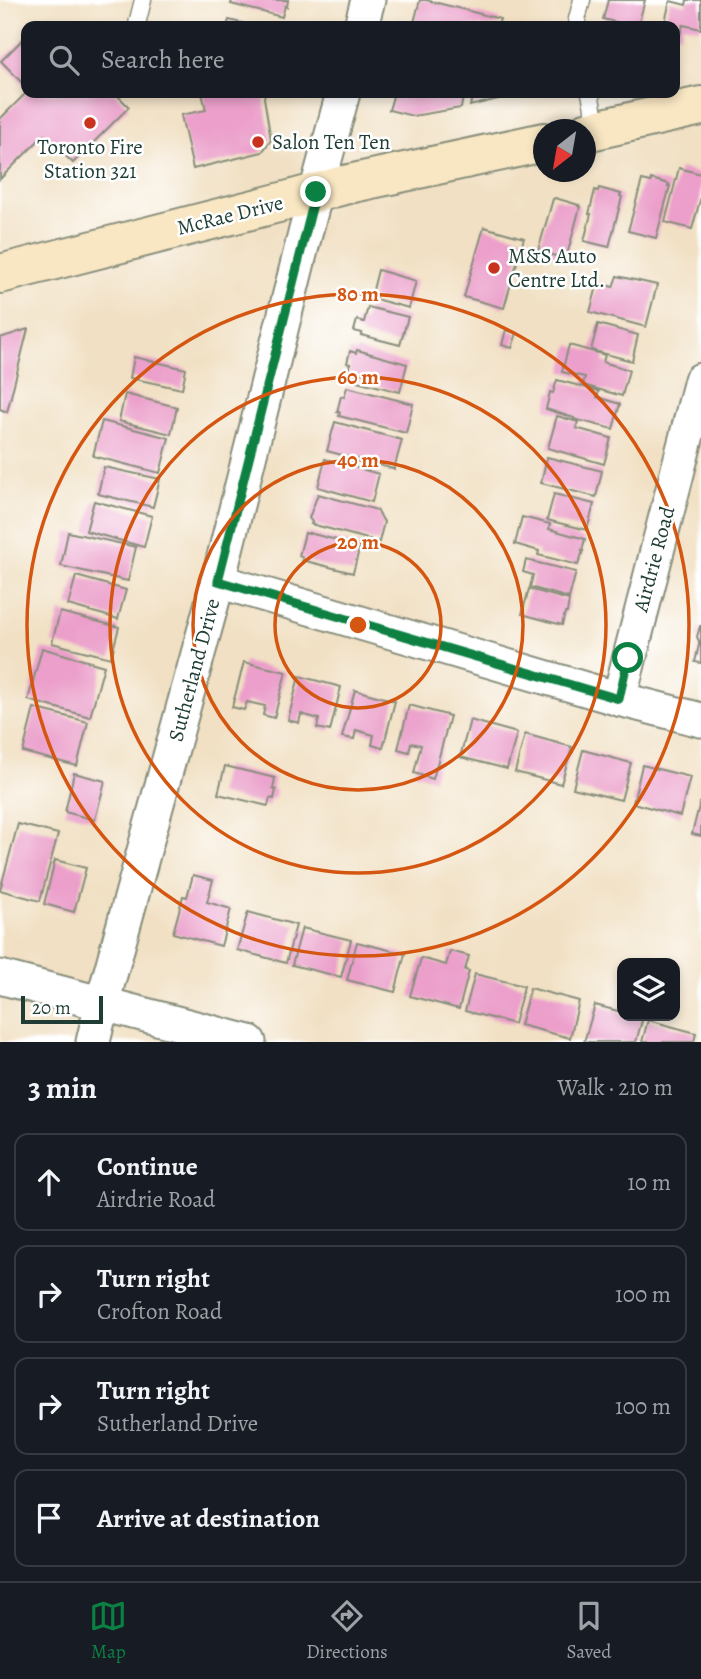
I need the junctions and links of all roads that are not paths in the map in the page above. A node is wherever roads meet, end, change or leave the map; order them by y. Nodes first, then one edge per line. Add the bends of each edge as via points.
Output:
1 (143, 0) edge
2 (368, 0) edge
3 (582, 0) edge
4 (138, 21) edge
5 (362, 21) edge
6 (577, 21) edge
7 (342, 98) edge
8 (701, 106) edge
9 (591, 118) edge
10 (533, 144) edge
11 (316, 192) junction
12 (0, 274) edge
13 (701, 380) edge
14 (218, 581) junction
15 (619, 699) junction
16 (701, 720) edge
17 (0, 978) edge
18 (102, 1004) junction
19 (93, 1042) edge
20 (249, 1042) edge

1 - 4 lane
2 - 5 street
3 - 6 lane
7 - 11 street, Sutherland Drive
8 - 9 street
10 - 11 street, McRae Drive
11 - 12 street, McRae Drive
11 - 14 street, Sutherland Drive
13 - 15 street, Airdrie Road
14 - 15 street
14 - 18 street, Sutherland Drive
15 - 16 street
17 - 18 street
18 - 19 street, Sutherland Drive
18 - 20 street

